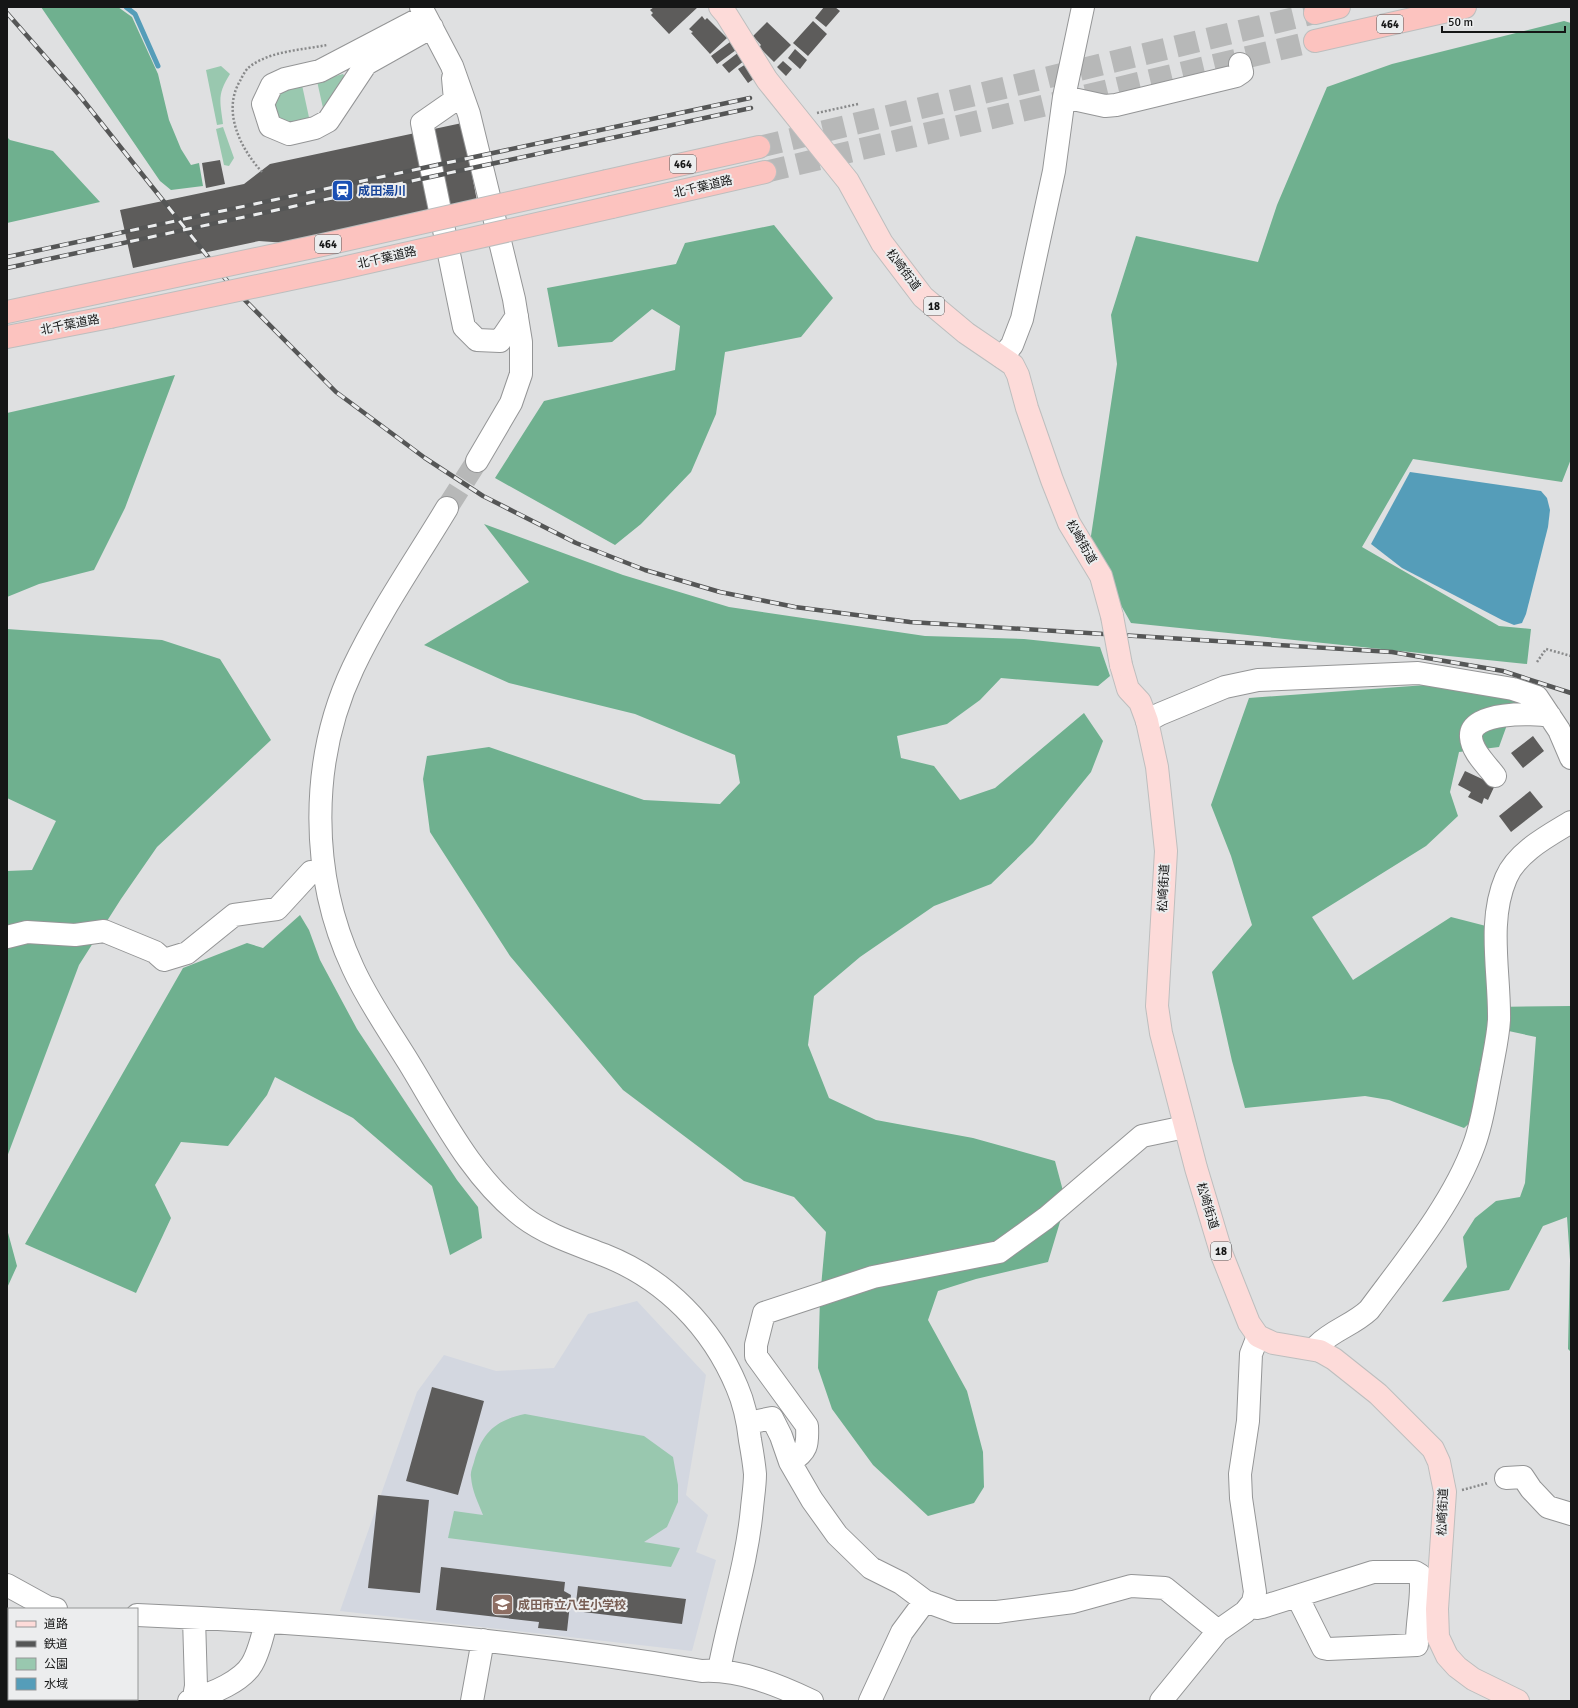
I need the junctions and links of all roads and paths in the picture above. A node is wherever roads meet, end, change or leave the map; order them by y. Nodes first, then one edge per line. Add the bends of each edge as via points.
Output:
1 (720, 7) edge
2 (1083, 7) edge
3 (1339, 7) edge
4 (1465, 7) edge
5 (1315, 13) tunnel mouth
6 (426, 17) edge
7 (1315, 41) tunnel mouth
8 (1240, 64) dead end
9 (452, 66) junction
10 (1064, 97) junction
11 (858, 104) dead end
12 (811, 115) dead end
13 (760, 147) tunnel mouth
14 (765, 172) tunnel mouth
15 (8, 311) edge
16 (517, 316) junction
17 (72, 326) junction
18 (7, 337) edge
19 (7, 345) edge
20 (1002, 357) junction
21 (477, 461) tunnel mouth
22 (447, 508) tunnel mouth
23 (1571, 656) edge
24 (1537, 662) dead end
25 (1550, 716) junction
26 (1147, 721) junction
27 (1571, 758) edge
28 (1495, 776) dead end
29 (1571, 822) edge
30 (311, 872) dead end
31 (7, 936) edge
32 (1185, 1127) junction
33 (1258, 1336) junction
34 (1320, 1351) junction
35 (748, 1424) junction
36 (790, 1462) junction
37 (1506, 1478) joint
38 (1457, 1492) dead end
39 (1571, 1514) edge
40 (7, 1585) edge
41 (1297, 1596) junction
42 (925, 1602) junction
43 (1251, 1605) junction
44 (52, 1608) edge
45 (138, 1616) edge
46 (194, 1618) junction
47 (266, 1622) junction
48 (1218, 1631) junction
49 (482, 1640) junction
50 (719, 1670) junction
51 (192, 1699) edge
52 (472, 1701) edge
53 (812, 1701) edge
54 (870, 1701) edge
55 (1160, 1701) edge
56 (1518, 1701) edge

1 - 20 main road, 松崎街道 / 18 via 767,80 848,181 882,243 923,297 966,333
2 - 10 street
3 - 5 highway
4 - 7 highway, 464
6 - 6 street via 366,64 328,122 289,134 270,126 263,104 272,85 285,79 320,71
6 - 9 street
8 - 10 street via 1242,72 1236,76 1116,105 1105,106
9 - 16 street via 469,114
9 - 16 street via 455,100 422,123 464,327 477,340 500,341
10 - 20 street via 1054,171 1022,318 1012,344
11 - 12 path
13 - 15 highway, 464, bridge via 327,244
14 - 17 highway, 北千葉道路 / 464, bridge via 338,269
16 - 21 street via 521,342 521,374 511,403
17 - 18 highway, 北千葉道路 / 464
17 - 19 highway
20 - 26 main road, 松崎街道 / 18, bridge via 1013,366 1018,376 1052,480 1069,522 1101,576 1128,689 1140,702
22 - 35 street via 373,630 352,670 338,706 328,742 321,788 322,865 328,900 341,939 366,993 454,1137 481,1174 500,1196 525,1218 552,1234 632,1268 674,1298 697,1320 720,1350 739,1390
23 - 24 path via 1546,649
25 - 26 street via 1537,697 1513,689 1418,673 1258,680 1225,687
25 - 27 street
25 - 28 street via 1534,713 1510,715 1488,719 1475,726 1471,736 1475,750
26 - 32 main road, 松崎街道 / 18 via 1157,767 1166,851 1156,1006
29 - 34 street via 1546,836 1527,851 1506,878 1497,919 1499,1022 1494,1055 1479,1129 1455,1189 1369,1310 1357,1321 1326,1337 1318,1345
30 - 31 street via 277,909 234,915 187,953 164,960 155,952 104,931 75,935 27,932
32 - 33 main road, 松崎街道 / 18 via 1213,1228 1249,1323
32 - 36 street via 1142,1136 1046,1218 999,1252 873,1277 764,1313 756,1345 756,1356 807,1426 808,1439 804,1452
33 - 34 main road, 松崎街道 via 1273,1343
33 - 43 street via 1252,1354 1248,1421 1240,1474 1241,1498 1256,1592
34 - 56 main road, 松崎街道 via 1378,1394 1433,1449 1439,1462 1445,1492 1437,1609 1438,1637 1447,1656 1457,1667 1474,1679
35 - 36 street via 772,1418
35 - 50 street via 755,1475 751,1517 745,1564
36 - 42 street via 812,1500 837,1534 871,1568 901,1583
37 - 38 path
37 - 39 street via 1523,1477 1548,1507
40 - 44 street
41 - 41 street via 1373,1572 1415,1572 1420,1575 1422,1582 1417,1618 1417,1645 1323,1648
41 - 43 street via 1256,1608
42 - 48 street via 955,1612 997,1612 1073,1602 1131,1586 1165,1588
42 - 54 street via 902,1632
43 - 48 street
45 - 46 street
46 - 47 street
46 - 51 street via 196,1686
47 - 49 street
47 - 51 street via 252,1664 246,1672 215,1692
48 - 55 street
49 - 50 street via 702,1671
49 - 52 street
50 - 53 street via 773,1683

